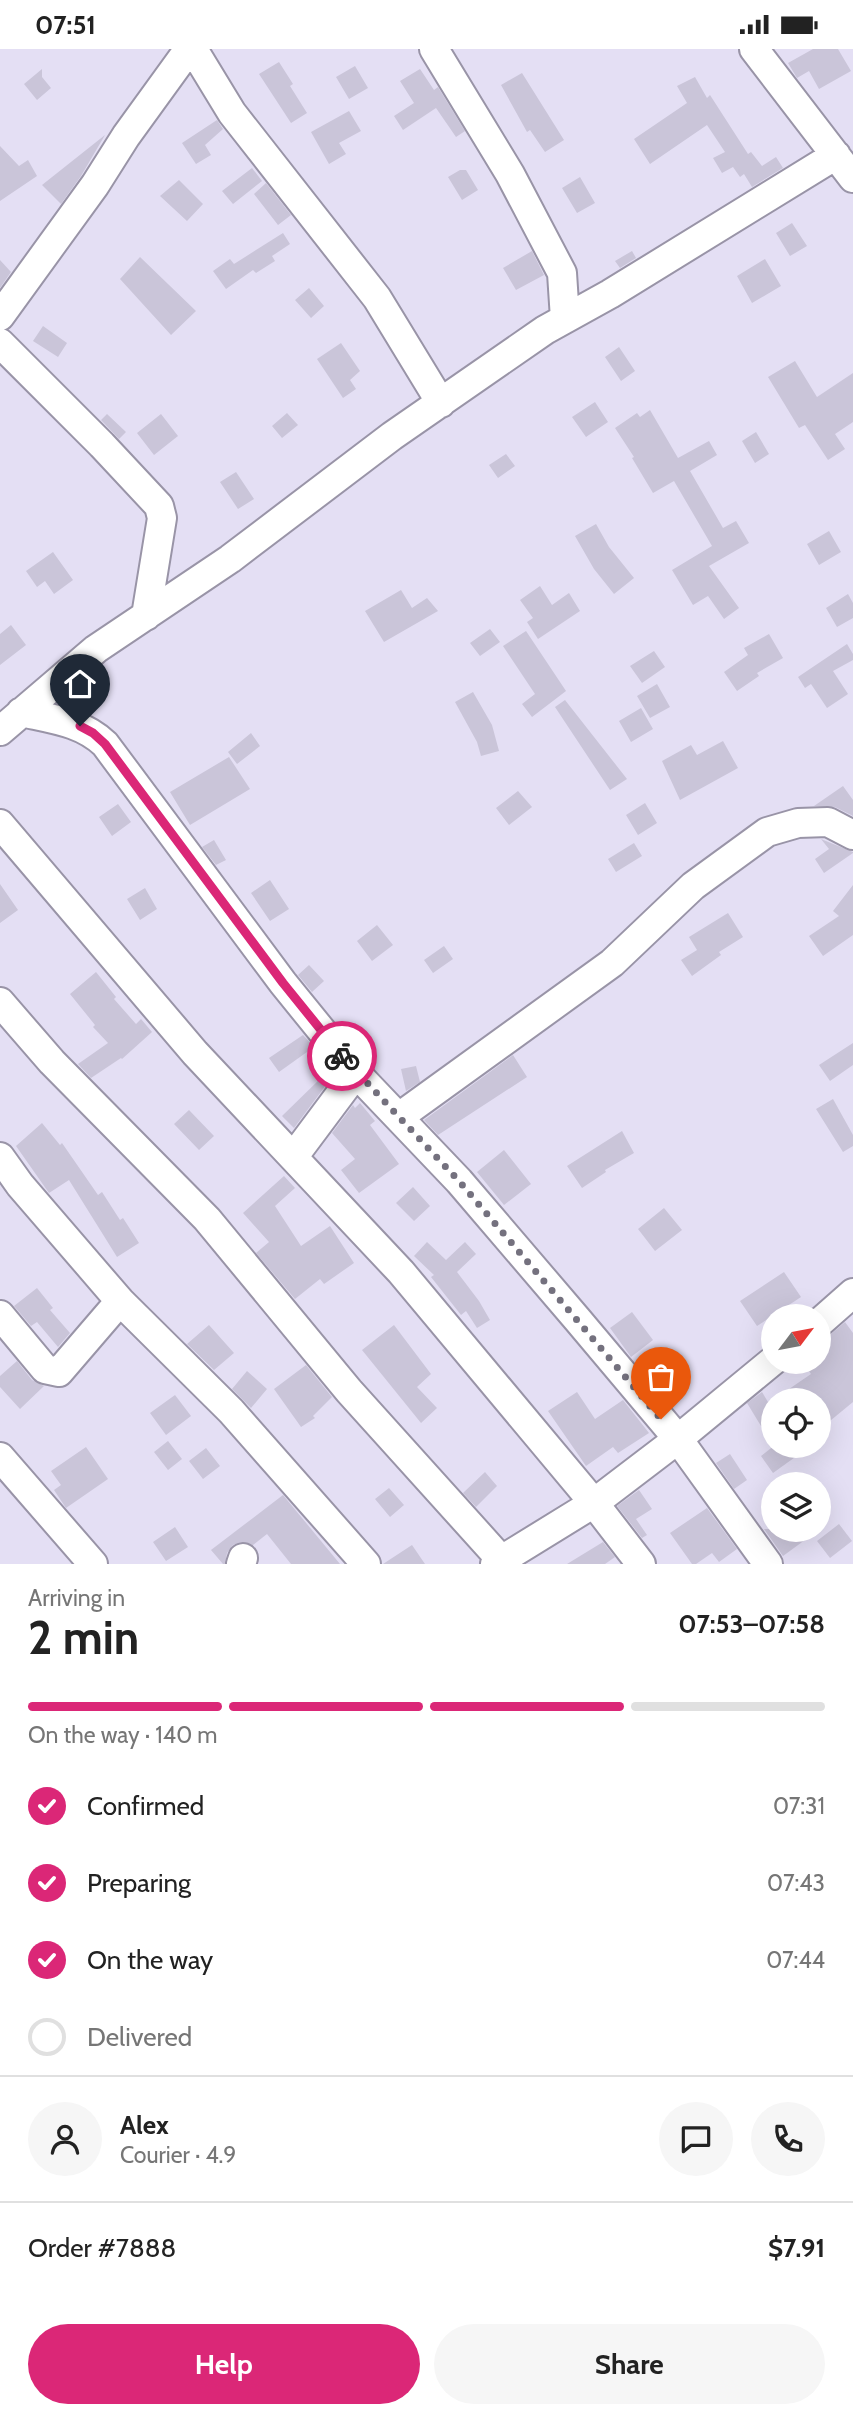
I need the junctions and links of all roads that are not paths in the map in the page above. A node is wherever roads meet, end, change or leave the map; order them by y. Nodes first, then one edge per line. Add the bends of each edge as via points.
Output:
1 (191, 49) edge
2 (434, 49) edge
3 (754, 49) edge
4 (836, 155) junction
5 (853, 178) edge
6 (562, 273) junction
7 (610, 294) junction
8 (0, 316) edge
9 (565, 319) junction
10 (0, 343) edge
11 (441, 403) junction
12 (146, 616) junction
13 (21, 712) junction
14 (0, 731) edge
15 (0, 824) edge
16 (853, 835) edge
17 (0, 1002) edge
18 (356, 1073) junction
19 (398, 1117) junction
20 (294, 1156) junction
21 (0, 1157) edge
22 (853, 1293) edge
23 (120, 1301) junction
24 (831, 1312) edge
25 (0, 1315) edge
26 (761, 1371) edge
27 (678, 1439) junction
28 (0, 1457) edge
29 (594, 1503) junction
30 (501, 1563) edge
31 (93, 1564) edge
32 (366, 1564) edge
33 (641, 1564) edge
34 (768, 1564) edge

1 - 8 street
1 - 11 street via 232,113 369,288
2 - 6 street via 510,174
3 - 4 street
4 - 5 street
4 - 7 street
6 - 7 street
6 - 9 street
7 - 9 street
9 - 11 street
10 - 12 street via 159,506 162,518
11 - 12 street
12 - 13 street via 96,649
13 - 14 street
13 - 18 street via 80,726 105,744
15 - 20 street via 195,1053
16 - 19 street via 828,822 798,823 767,832 693,886 612,963
17 - 30 street via 52,1062 208,1219 349,1391
18 - 19 street
18 - 20 street
19 - 27 street via 459,1181
20 - 29 street via 401,1272
21 - 23 street
22 - 24 street
23 - 25 street via 59,1372 45,1369
23 - 32 street via 230,1411
26 - 27 street
27 - 29 street
27 - 34 street
28 - 31 street
29 - 30 street
29 - 33 street

